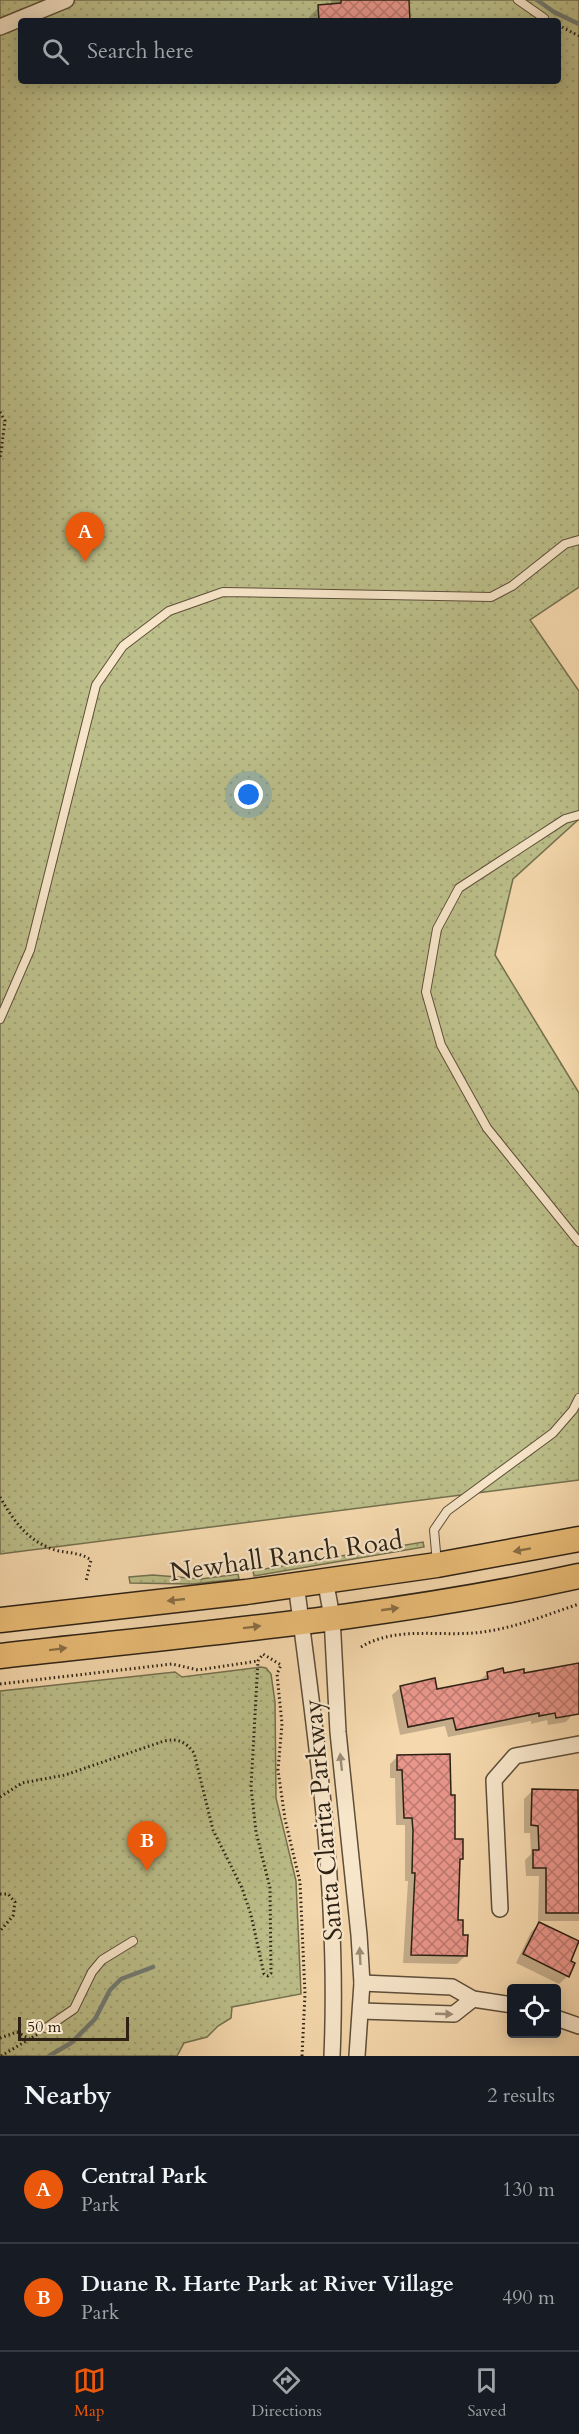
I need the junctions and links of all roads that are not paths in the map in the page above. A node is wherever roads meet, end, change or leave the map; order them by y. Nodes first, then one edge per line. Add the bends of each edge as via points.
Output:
1 (66, 0) edge
2 (518, 0) edge
3 (22, 18) edge
4 (544, 18) dead end
5 (18, 20) edge
6 (0, 27) edge
7 (579, 540) edge
8 (579, 815) edge
9 (0, 1019) edge
10 (578, 1236) edge
11 (579, 1398) edge
12 (579, 1539) edge
13 (437, 1565) junction
14 (579, 1576) edge
15 (326, 1579) junction
16 (296, 1584) junction
17 (332, 1617) junction
18 (0, 1620) edge
19 (301, 1622) junction
20 (0, 1656) edge
21 (579, 1744) edge
22 (500, 1909) dead end
23 (133, 1941) dead end
24 (362, 1983) junction
25 (411, 1986) junction
26 (473, 1999) junction
27 (507, 2004) edge
28 (361, 2011) junction
29 (410, 2013) junction
30 (561, 2020) edge
31 (579, 2026) edge
32 (46, 2028) road end
33 (332, 2056) edge
34 (357, 2056) edge

1 - 3 street
2 - 4 lane
5 - 6 street
7 - 9 lane via 565,544 512,586 491,597 223,592 170,611 123,646 96,685 30,950
8 - 10 lane via 565,819 459,888 437,929 426,992 441,1045 487,1128
11 - 13 lane via 553,1433 447,1511 434,1530
12 -> 13 main road, Newhall Ranch Road
13 - 15 main road, Newhall Ranch Road
17 -> 14 main road via 488,1596
15 - 16 main road, Newhall Ranch Road
15 - 17 street, Santa Clarita Parkway
16 -> 18 main road, Newhall Ranch Road
16 - 19 street, Santa Clarita Parkway
17 - 19 main road
24 -> 17 street, Santa Clarita Parkway via 338,1732
20 -> 19 main road
19 - 33 street, Santa Clarita Parkway via 330,1893 335,1988
21 - 22 street via 515,1756 494,1780
23 - 32 lane via 102,1960 74,2009
24 - 25 street
24 - 28 street, Santa Clarita Parkway
25 - 26 street via 452,1987
25 - 29 street via 417,1999
26 - 27 street
29 -> 26 street via 454,2014
28 - 29 street
28 - 34 street, Santa Clarita Parkway
30 - 31 street

